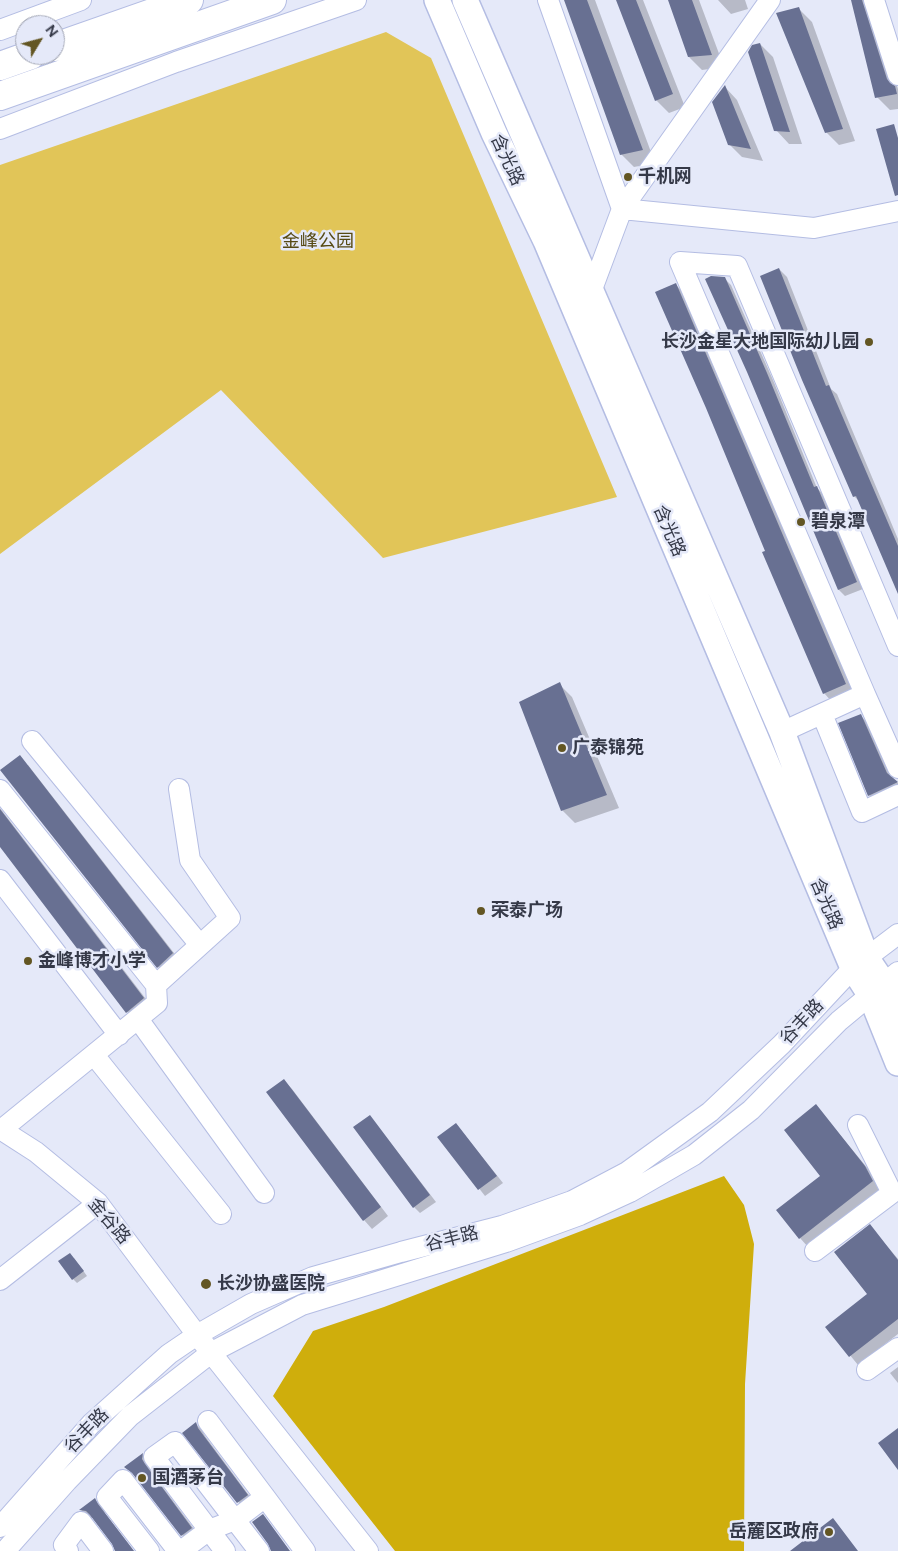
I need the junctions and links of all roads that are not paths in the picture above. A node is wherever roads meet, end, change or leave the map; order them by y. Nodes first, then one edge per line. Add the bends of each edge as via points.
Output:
1 (81, 0) edge
2 (189, 0) edge
3 (272, 0) edge
4 (356, 0) edge
5 (436, 0) edge
6 (465, 0) edge
7 (548, 0) edge
8 (770, 0) edge
9 (874, 0) edge
10 (0, 30) edge
11 (65, 43) edge
12 (15, 61) edge
13 (0, 66) edge
14 (898, 75) edge
15 (0, 96) edge
16 (0, 128) edge
17 (622, 209) junction
18 (898, 211) edge
19 (591, 292) junction
20 (898, 646) edge
21 (865, 694) junction
22 (822, 714) junction
23 (782, 732) junction
24 (32, 741) dead end
25 (898, 768) edge
26 (179, 788) dead end
27 (0, 790) edge
28 (898, 795) edge
29 (0, 880) edge
30 (898, 934) edge
31 (200, 945) junction
32 (860, 963) junction
33 (884, 984) edge
34 (156, 985) junction
35 (898, 1018) edge
36 (138, 1019) junction
37 (119, 1035) junction
38 (94, 1054) junction
39 (898, 1063) edge
40 (858, 1125) dead end
41 (0, 1129) edge
42 (264, 1193) dead end
43 (895, 1199) edge
44 (98, 1202) junction
45 (221, 1214) dead end
46 (815, 1251) dead end
47 (0, 1280) edge
48 (197, 1335) junction
49 (898, 1348) edge
50 (212, 1352) junction
51 (867, 1370) dead end
52 (208, 1421) dead end
53 (265, 1497) junction
54 (235, 1520) junction
55 (0, 1527) edge
56 (209, 1530) junction
57 (5, 1551) edge
58 (68, 1551) edge
59 (102, 1551) edge
60 (149, 1551) edge
61 (179, 1551) edge
62 (225, 1551) edge
63 (259, 1551) edge
64 (305, 1551) edge
65 (368, 1551) edge

1 - 10 street
2 - 11 highway
3 - 15 highway
4 - 16 street via 176,62
5 - 32 main road, 含光路 via 553,258
6 - 19 main road, 含光路
7 - 17 street
8 - 17 street
9 - 14 street
12 - 13 highway
17 - 18 street via 814,228
17 - 19 street
19 - 23 main road, 含光路
20 - 21 street via 737,266 680,262
21 - 22 street
21 - 25 street
22 - 23 street
22 - 28 street via 862,812
23 - 32 main road, 含光路
24 - 31 street
26 - 31 street via 190,860 230,918
27 - 34 street
29 - 37 street
30 - 32 street, 谷丰路
31 - 34 street
32 - 33 main road, 含光路
32 - 48 street, 谷丰路 via 710,1112 627,1172 572,1201 502,1226 313,1277 252,1304
33 - 35 main road, 含光路
33 - 39 main road, 含光路
33 - 50 street, 谷丰路 via 839,1021 751,1110 694,1156 630,1192 580,1215 506,1242 302,1305
34 - 36 street via 157,1003
36 - 37 street
36 - 42 street
37 - 38 street
38 - 41 street
38 - 45 street
40 - 43 street
41 - 44 street, 金谷路 via 36,1152
43 - 46 street
44 - 47 street
44 - 48 street, 金谷路
48 - 50 street, 金谷路
48 - 55 street, 谷丰路 via 169,1354 90,1424
49 - 51 street
50 - 57 street, 谷丰路 via 130,1416
50 - 65 street, 金谷路
52 - 53 street
53 - 54 street
53 - 64 street
54 - 56 street
54 - 56 street via 175,1442 154,1457
54 - 63 street
56 - 61 street
56 - 62 street
58 - 59 street via 64,1545 81,1522
60 - 61 street via 107,1497 123,1480

